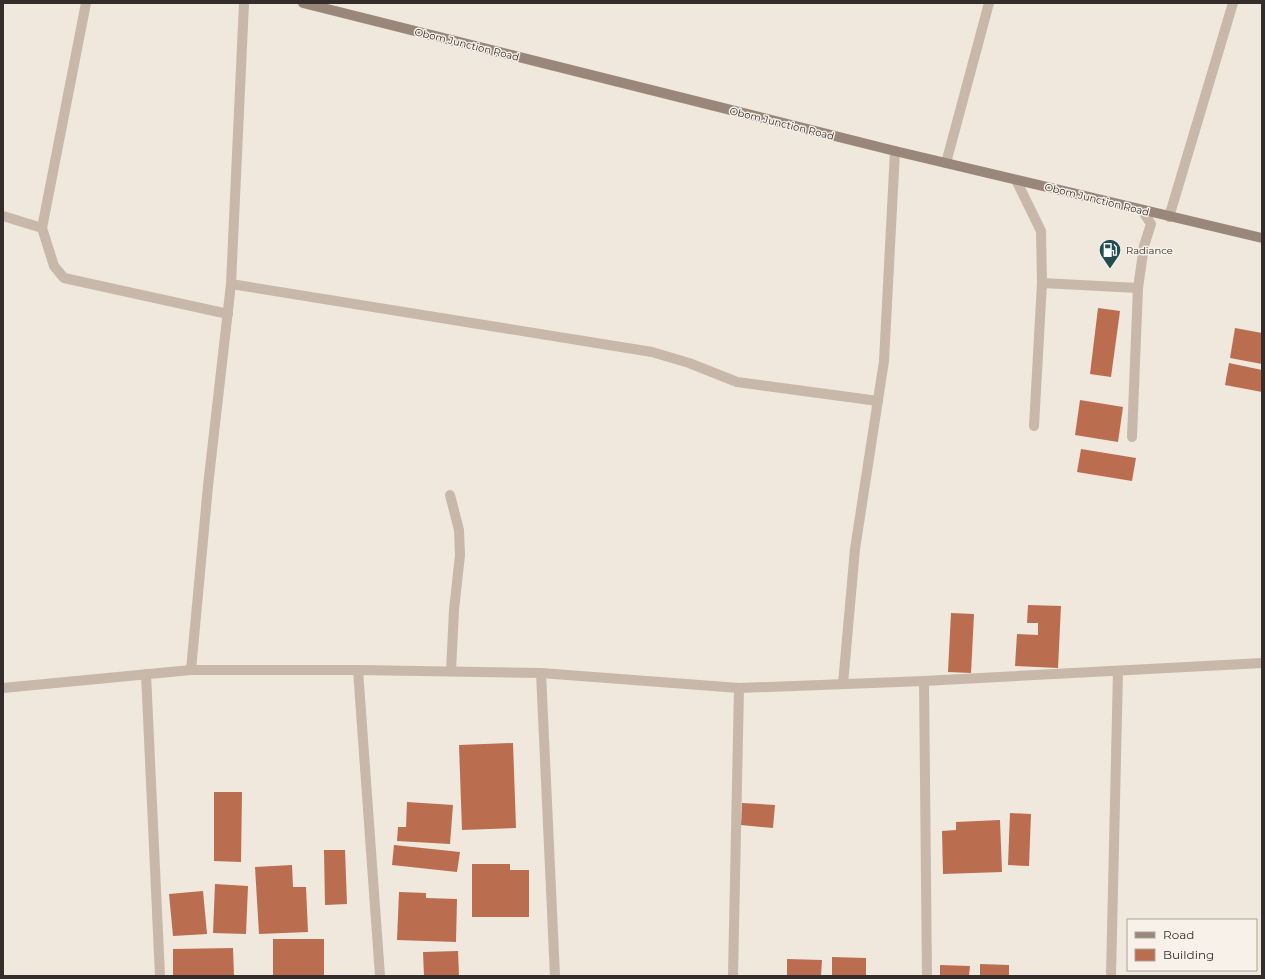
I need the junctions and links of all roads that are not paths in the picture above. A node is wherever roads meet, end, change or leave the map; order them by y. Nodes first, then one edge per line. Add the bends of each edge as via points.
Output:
1 (86, 3) edge
2 (244, 3) edge
3 (303, 3) edge
4 (989, 3) edge
5 (1233, 3) edge
6 (895, 151) junction
7 (946, 163) junction
8 (1016, 180) junction
9 (1142, 210) junction
10 (3, 216) edge
11 (1169, 217) junction
12 (42, 228) junction
13 (1262, 238) edge
14 (1042, 283) junction
15 (231, 284) junction
16 (1138, 288) junction
17 (228, 314) junction
18 (878, 401) junction
19 (1034, 426) dead end
20 (1132, 437) dead end
21 (450, 495) dead end
22 (1262, 663) edge
23 (191, 670) junction
24 (358, 670) junction
25 (451, 671) junction
26 (1118, 671) junction
27 (541, 673) junction
28 (146, 674) junction
29 (924, 681) junction
30 (844, 684) junction
31 (3, 688) edge
32 (739, 688) junction
33 (160, 976) edge
34 (380, 976) edge
35 (555, 976) edge
36 (733, 976) edge
37 (927, 976) edge
38 (1111, 976) edge

1 - 12 street
2 - 15 street
3 - 6 main road, Obom Junction Road
4 - 7 street
5 - 11 street
6 - 7 main road, Obom Junction Road
6 - 18 street via 884,361
7 - 8 main road, Obom Junction Road
8 - 9 main road, Obom Junction Road
8 - 14 street via 1041,231
9 - 11 main road, Obom Junction Road
9 - 16 street via 1151,224 1144,246
10 - 12 street
11 - 13 main road, Obom Junction Road
12 - 17 street via 54,266 64,278
14 - 16 street
14 - 19 street
15 - 17 street
15 - 18 street via 652,352 737,382
16 - 20 street
17 - 23 street via 208,486
18 - 30 street via 855,549
21 - 25 street via 459,530 460,555
22 - 26 street
23 - 24 street
23 - 28 street
24 - 25 street
24 - 34 street
25 - 27 street
26 - 29 street
26 - 38 street
27 - 32 street
27 - 35 street
28 - 31 street
28 - 33 street
29 - 30 street
29 - 37 street
30 - 32 street
32 - 36 street

